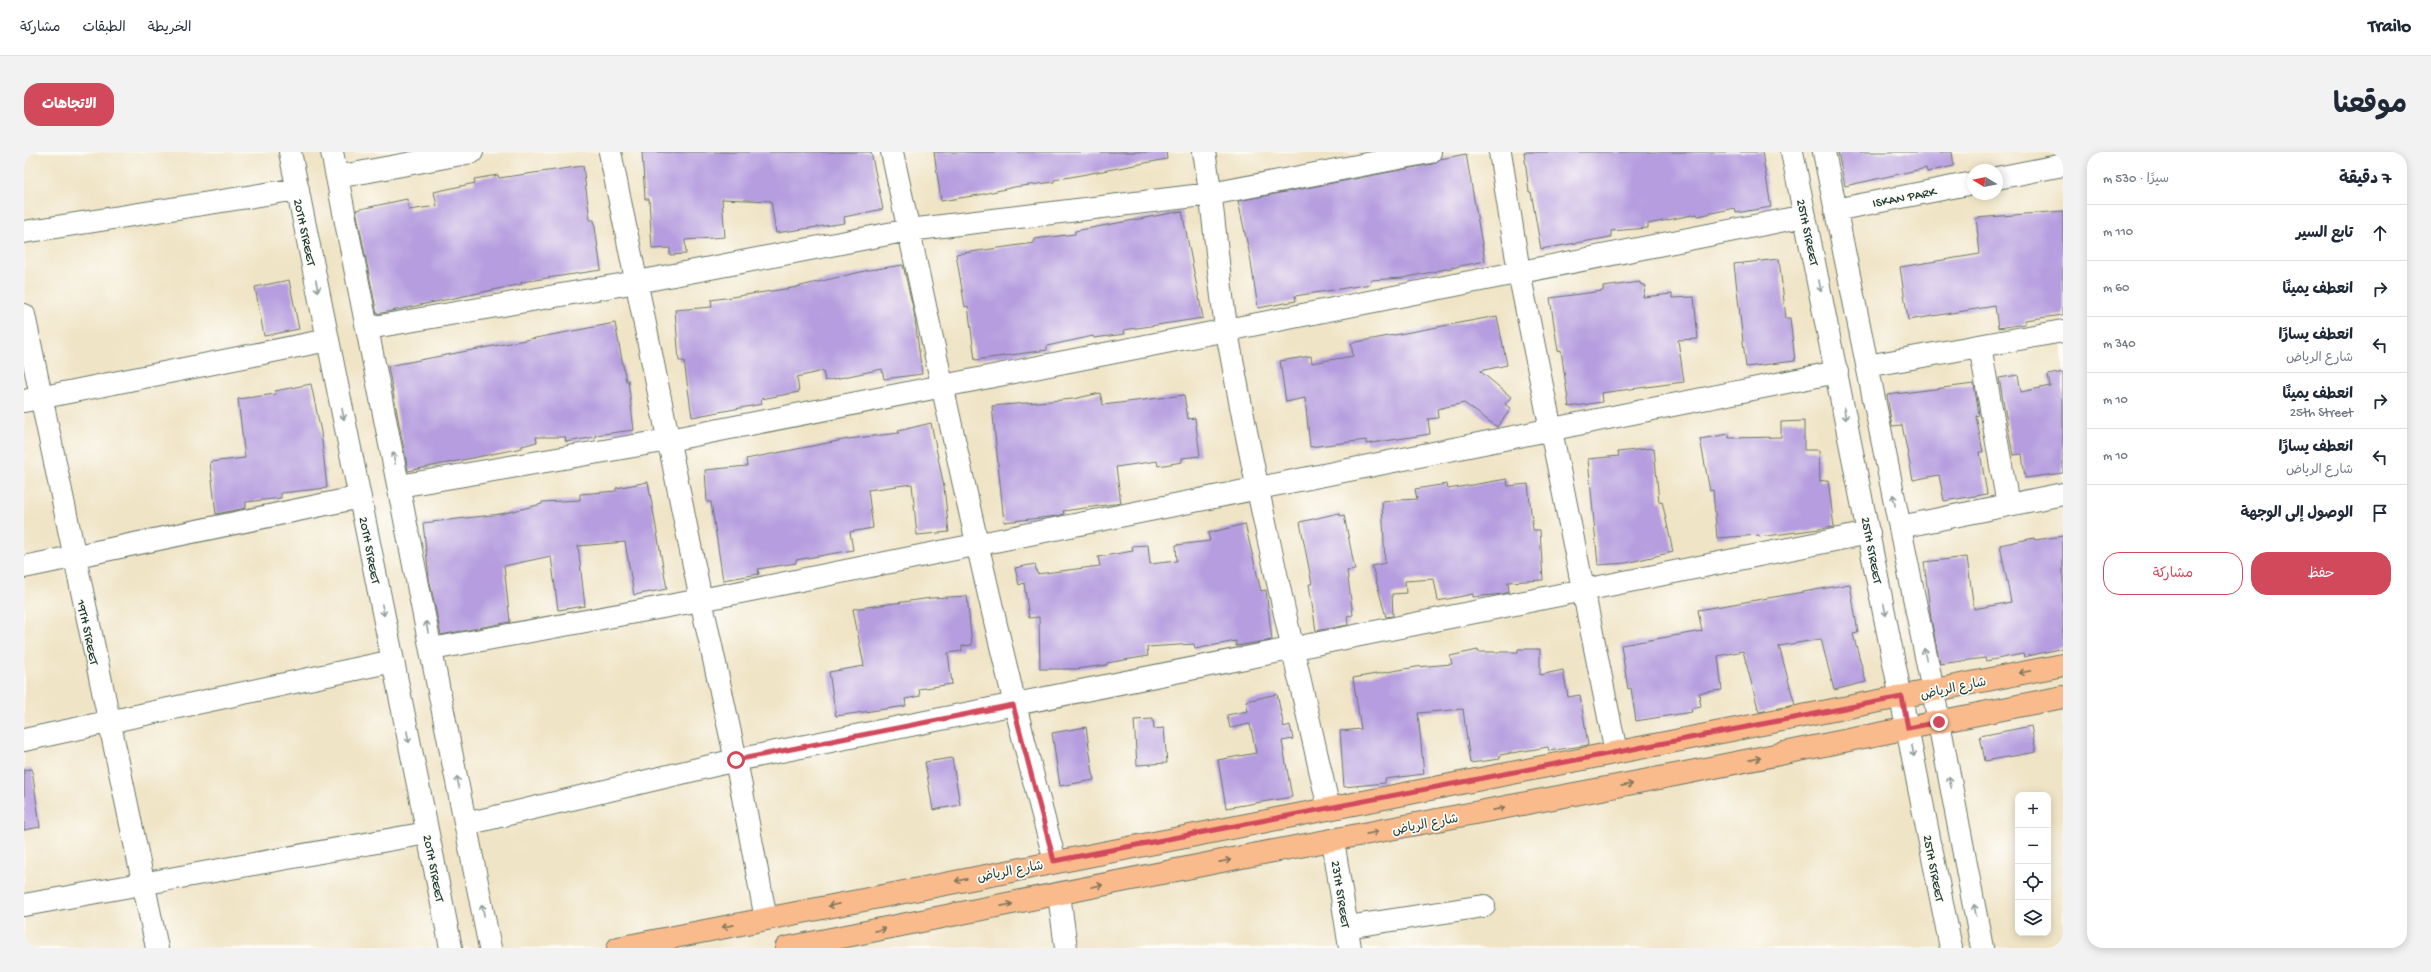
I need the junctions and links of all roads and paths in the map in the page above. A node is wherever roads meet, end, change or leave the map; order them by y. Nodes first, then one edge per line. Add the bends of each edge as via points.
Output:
1 (290, 152) edge
2 (332, 152) edge
3 (472, 152) edge
4 (610, 152) edge
5 (892, 152) edge
6 (1204, 152) edge
7 (1430, 152) edge
8 (1500, 152) edge
9 (1792, 152) edge
10 (1824, 152) edge
11 (2063, 165) edge
12 (337, 177) junction
13 (2003, 177) edge
14 (1967, 184) edge
15 (298, 189) junction
16 (1211, 194) junction
17 (1835, 210) junction
18 (1805, 216) junction
19 (908, 230) junction
20 (24, 232) edge
21 (1519, 272) junction
22 (637, 282) junction
23 (24, 315) edge
24 (368, 328) junction
25 (1227, 330) junction
26 (2063, 331) edge
27 (328, 340) junction
28 (1980, 346) junction
29 (1867, 366) junction
30 (1837, 372) junction
31 (942, 386) junction
32 (33, 400) edge
33 (1550, 430) junction
34 (669, 440) junction
35 (399, 486) junction
36 (1258, 488) junction
37 (2063, 494) edge
38 (360, 497) junction
39 (2008, 505) junction
40 (1900, 527) junction
41 (1869, 533) junction
42 (976, 545) junction
43 (74, 556) junction
44 (24, 567) edge
45 (1584, 590) junction
46 (701, 600) junction
47 (432, 649) junction
48 (1292, 649) junction
49 (393, 661) junction
50 (2063, 665) edge
51 (1933, 691) junction
52 (1902, 697) junction
53 (2063, 697) edge
54 (1013, 705) junction
55 (1939, 722) junction
56 (108, 723) junction
57 (1908, 728) junction
58 (24, 740) edge
59 (1616, 752) junction
60 (736, 760) junction
61 (1328, 809) junction
62 (466, 824) junction
63 (427, 832) junction
64 (1333, 840) junction
65 (1054, 861) junction
66 (143, 884) junction
67 (1059, 894) junction
68 (24, 905) edge
69 (1484, 906) dead end
70 (766, 919) junction
71 (1349, 938) edge
72 (157, 948) edge
73 (451, 948) edge
74 (490, 948) edge
75 (618, 948) edge
76 (786, 948) edge
77 (1066, 948) edge
78 (1951, 948) edge
79 (1982, 948) edge

1 - 15 street, 20TH STREET
2 - 12 street
3 - 12 street
4 - 22 street
5 - 19 street
6 - 16 street
7 - 16 street
8 - 21 street
9 - 18 street, 25TH STREET
10 - 17 street
11 - 13 street
12 - 24 street
14 - 17 street, ISKAN PARK
15 - 20 street
15 -> 27 street, 20TH STREET
16 - 19 street
16 - 25 street
17 - 29 street
18 - 21 street
18 -> 30 street, 25TH STREET
19 - 22 street
19 - 31 street
21 - 25 street
21 - 33 street
22 - 24 street
22 - 34 street
23 - 32 street, 19TH STREET
35 -> 24 street
25 - 31 street
25 - 36 street
26 - 28 street
27 - 32 street
27 -> 38 street, 20TH STREET
28 - 29 street
28 - 39 street
40 -> 29 street
30 - 33 street
30 -> 41 street, 25TH STREET
31 - 34 street
31 - 42 street
32 - 43 street, 19TH STREET
33 - 36 street
33 - 45 street
34 - 35 street
34 - 46 street
47 -> 35 street
36 - 42 street
36 - 48 street
37 - 39 street
38 - 43 street
38 -> 49 street, 20TH STREET
39 - 40 street
51 -> 40 street
41 - 45 street
41 -> 52 street, 25TH STREET
42 - 46 street
42 - 54 street
43 - 44 street
43 - 56 street, 19TH STREET
45 - 48 street
45 - 59 street
46 - 47 street
46 - 60 street
62 -> 47 street
48 - 54 street
48 - 61 street
49 - 56 street
49 -> 63 street, 20TH STREET
50 -> 51 main road, شارع الرياض
51 - 52 main road, شارع الرياض
51 - 55 street
52 - 57 street, 25TH STREET
52 - 59 main road, شارع الرياض
53 - 55 main road, شارع الرياض
54 - 60 street
54 - 65 street
55 - 57 main road, شارع الرياض
79 -> 55 street
56 - 58 street
56 - 66 street, 19TH STREET
64 -> 57 main road, شارع الرياض
57 -> 78 street, 25TH STREET
59 - 61 main road, شارع الرياض
60 - 62 street
60 - 70 street
61 - 65 main road, شارع الرياض
74 -> 62 street
63 - 66 street
63 - 73 street, 20TH STREET
67 -> 64 main road, شارع الرياض
64 - 71 street, 23TH STREET
65 -> 70 main road, شارع الرياض
66 - 68 street
66 - 72 street, 19TH STREET
76 -> 67 main road, شارع الرياض
67 - 77 street
69 - 71 street
70 -> 75 main road, شارع الرياض

